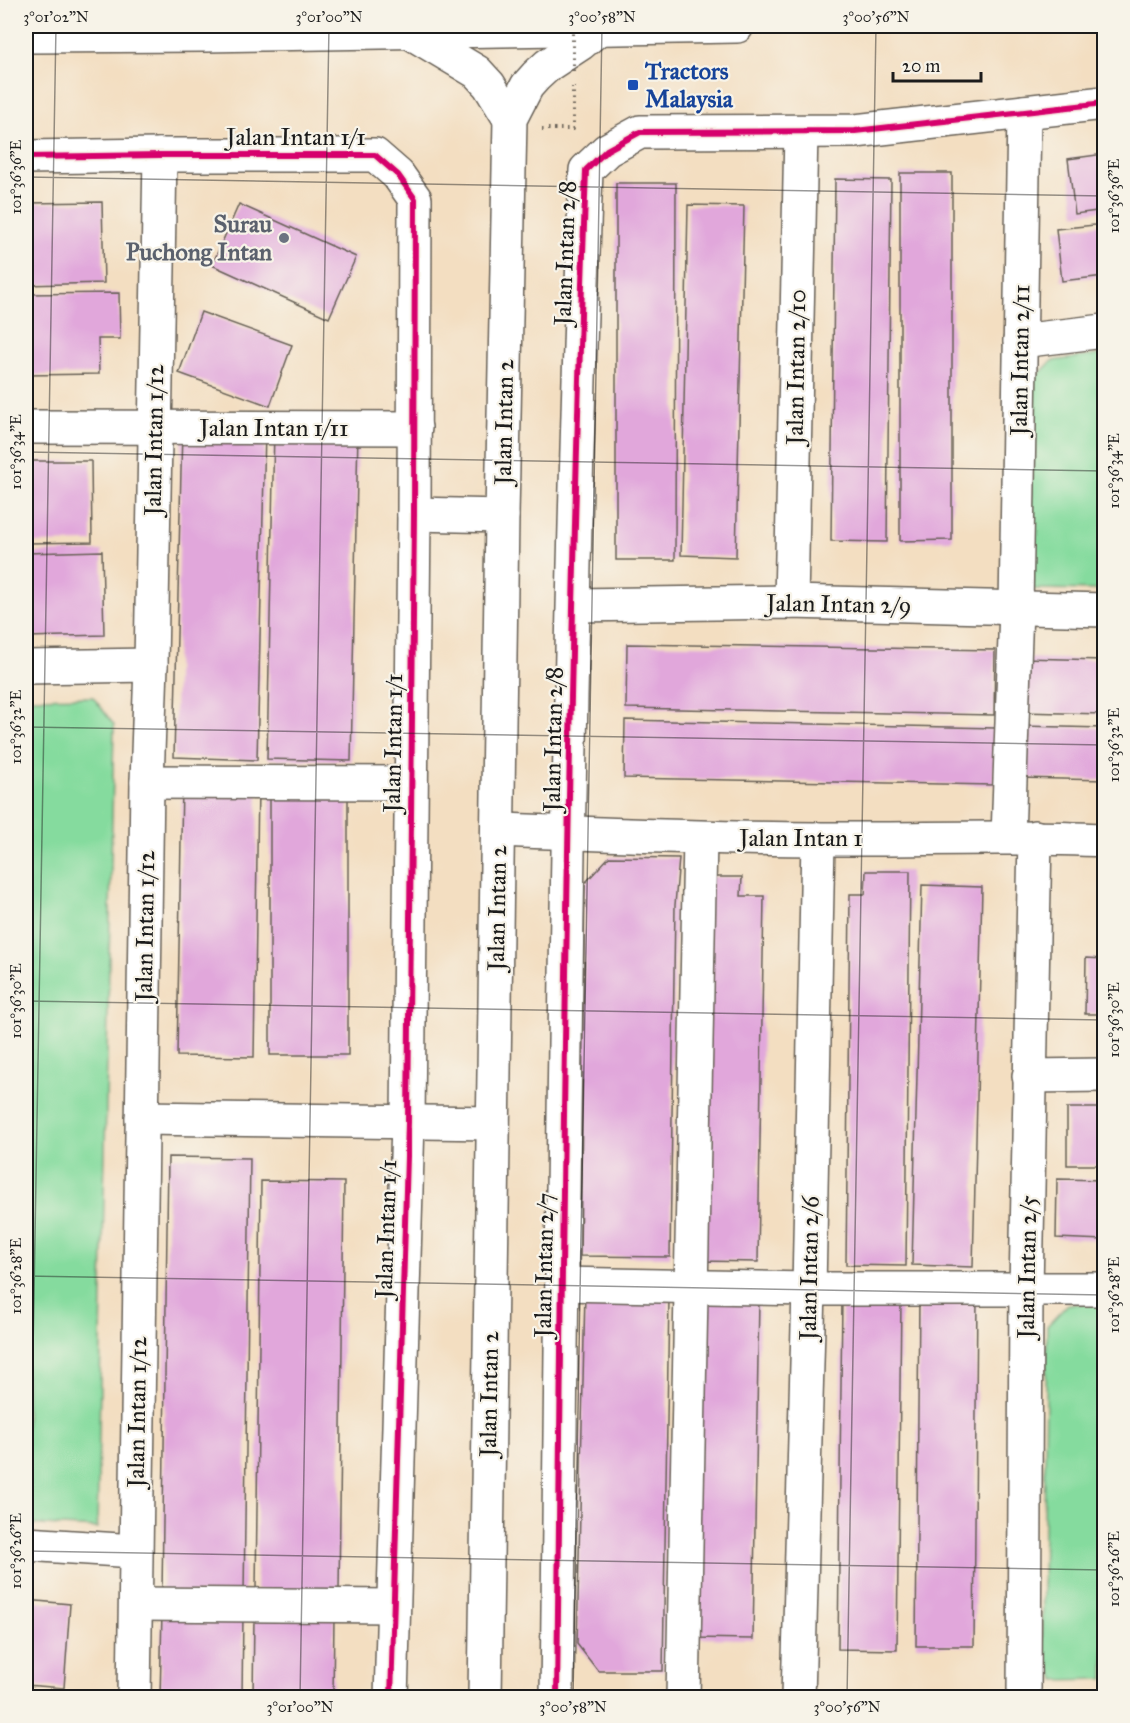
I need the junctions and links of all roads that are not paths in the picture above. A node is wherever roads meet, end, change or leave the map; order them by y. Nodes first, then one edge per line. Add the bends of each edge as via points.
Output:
1 (737, 26) edge
2 (585, 27) edge
3 (410, 32) junction
4 (26, 36) edge
5 (1104, 104) edge
6 (1024, 112) junction
7 (510, 119) junction
8 (801, 132) junction
9 (160, 155) junction
10 (26, 157) edge
11 (1104, 331) edge
12 (1020, 341) junction
13 (26, 427) edge
14 (414, 428) junction
15 (154, 429) junction
16 (414, 514) junction
17 (502, 516) junction
18 (791, 602) junction
19 (574, 605) junction
20 (1016, 608) junction
21 (1104, 610) edge
22 (151, 665) junction
23 (26, 667) edge
24 (147, 782) junction
25 (410, 783) junction
26 (498, 830) junction
27 (568, 833) junction
28 (1022, 837) junction
29 (699, 838) junction
30 (818, 839) junction
31 (1104, 840) edge
32 (1104, 1075) edge
33 (1029, 1076) junction
34 (142, 1118) junction
35 (408, 1122) junction
36 (493, 1123) junction
37 (562, 1284) junction
38 (691, 1287) junction
39 (809, 1288) junction
40 (1026, 1289) junction
41 (1104, 1289) edge
42 (26, 1544) edge
43 (135, 1551) junction
44 (137, 1604) junction
45 (392, 1606) junction
46 (134, 1698) edge
47 (391, 1698) edge
48 (485, 1698) edge
49 (556, 1698) edge
50 (683, 1698) edge
51 (798, 1698) edge
52 (1024, 1698) edge

1 - 2 main road
2 - 3 main road
2 - 7 main road, Jalan Intan 2 via 580,44 548,65 527,86
3 - 4 main road
3 - 7 main road via 477,72
5 - 6 main road, Jalan Intan 2/8
6 - 8 main road, Jalan Intan 2/8 via 855,131
6 - 12 main road, Jalan Intan 2/11
7 - 17 main road, Jalan Intan 2
8 - 18 main road, Jalan Intan 2/10
8 - 19 main road, Jalan Intan 2/8 via 639,132 607,150 586,170
9 - 10 main road, Jalan Intan 1/1
9 - 14 main road, Jalan Intan 1/1 via 375,154 398,175 415,199
9 - 15 main road, Jalan Intan 1/12
11 - 12 main road
12 - 20 main road, Jalan Intan 2/11
13 - 15 main road, Jalan Intan 1/11
14 - 15 main road, Jalan Intan 1/11
14 - 16 main road, Jalan Intan 1/1
15 - 22 main road, Jalan Intan 1/12
16 - 17 main road
16 - 25 main road, Jalan Intan 1/1
17 - 26 main road, Jalan Intan 2
18 - 19 main road, Jalan Intan 2/9
18 - 20 main road, Jalan Intan 2/9
19 - 27 main road, Jalan Intan 2/8
20 - 21 main road, Jalan Intan 2/9
20 - 28 main road, Jalan Intan 2/11
22 - 23 main road
22 - 24 main road, Jalan Intan 1/12
24 - 25 main road
24 - 34 main road, Jalan Intan 1/12
25 - 35 main road, Jalan Intan 1/1
26 - 27 main road, Jalan Intan 1
26 - 36 main road, Jalan Intan 2
27 - 29 main road, Jalan Intan 1
27 - 37 main road, Jalan Intan 2/7
28 - 30 main road, Jalan Intan 1
28 - 31 main road, Jalan Intan 1
28 - 33 main road, Jalan Intan 2/5
29 - 30 main road, Jalan Intan 1
29 - 38 main road
30 - 39 main road, Jalan Intan 2/6
32 - 33 main road
33 - 40 main road, Jalan Intan 2/5
34 - 35 main road
34 - 43 main road, Jalan Intan 1/12
35 - 36 main road
35 - 45 main road, Jalan Intan 1/1
36 - 48 main road, Jalan Intan 2
37 - 38 main road
37 - 49 main road, Jalan Intan 2/7
38 - 39 main road
38 - 50 main road
39 - 40 main road
39 - 51 main road, Jalan Intan 2/6
40 - 41 main road
40 - 52 main road, Jalan Intan 2/5
42 - 43 main road
43 - 44 main road, Jalan Intan 1/12
44 - 45 main road
44 - 46 main road, Jalan Intan 1/12
45 - 47 main road, Jalan Intan 1/1

